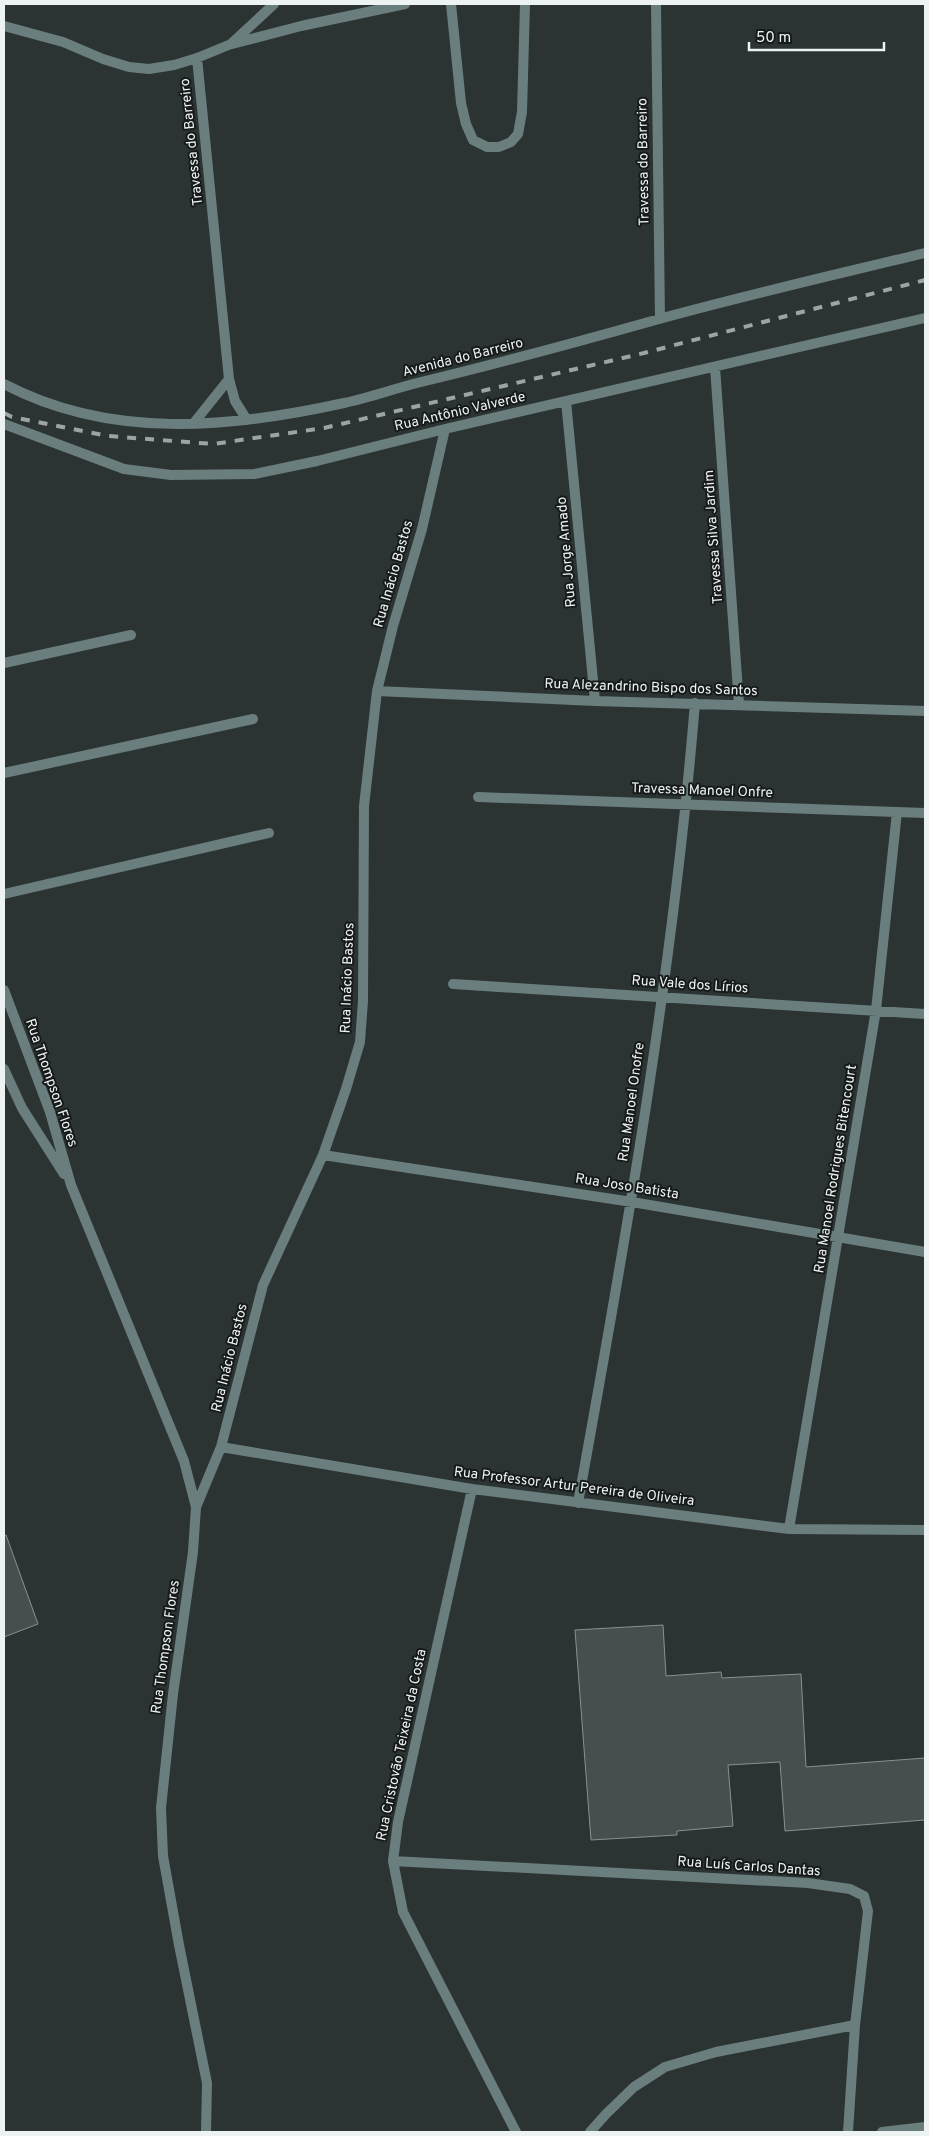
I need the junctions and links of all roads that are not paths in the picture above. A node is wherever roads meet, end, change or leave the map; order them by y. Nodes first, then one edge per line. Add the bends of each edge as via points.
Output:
1 (274, 4) edge
2 (405, 4) edge
3 (452, 4) edge
4 (525, 4) edge
5 (656, 4) edge
6 (4, 26) edge
7 (231, 44) junction
8 (197, 58) junction
9 (925, 254) edge
10 (925, 318) edge
11 (660, 319) junction
12 (715, 367) junction
13 (230, 379) junction
14 (4, 384) edge
15 (566, 401) junction
16 (247, 420) junction
17 (4, 424) edge
18 (193, 424) junction
19 (445, 429) junction
20 (131, 635) dead end
21 (4, 663) edge
22 (377, 691) junction
23 (595, 701) junction
24 (695, 703) junction
25 (739, 705) junction
26 (925, 711) edge
27 (253, 719) dead end
28 (4, 773) edge
29 (478, 797) dead end
30 (687, 805) junction
31 (897, 812) junction
32 (925, 813) edge
33 (269, 833) dead end
34 (4, 894) edge
35 (454, 984) dead end
36 (4, 990) edge
37 (661, 996) junction
38 (876, 1010) junction
39 (925, 1014) edge
40 (4, 1069) edge
41 (323, 1155) junction
42 (71, 1185) junction
43 (632, 1202) junction
44 (839, 1238) junction
45 (925, 1252) edge
46 (221, 1447) junction
47 (472, 1489) junction
48 (578, 1503) junction
49 (196, 1507) junction
50 (789, 1529) junction
51 (925, 1530) edge
52 (393, 1861) junction
53 (855, 2025) junction
54 (925, 2127) edge
55 (206, 2132) edge
56 (516, 2132) edge
57 (590, 2132) edge
58 (848, 2132) edge
59 (882, 2132) edge

1 - 7 street
2 - 7 street
3 - 4 street via 461,103 466,124 472,140 487,147 500,147 518,134 522,112
5 - 11 street, Travessa do Barreiro
6 - 8 street, Travessa do Barreiro via 63,42 103,60 129,67 174,65
7 - 8 street
8 - 13 street, Travessa do Barreiro
9 - 11 street, Avenida do Barreiro
10 - 12 street, Rua Antônio Valverde
11 - 16 street, Avenida do Barreiro via 346,402
12 - 15 street, Rua Antônio Valverde
12 - 25 street, Travessa Silva Jardim
13 - 16 street, Travessa do Barreiro via 234,401
13 - 18 street
14 - 18 street, Avenida do Barreiro via 21,393 97,417 138,424
15 - 19 street, Rua Antônio Valverde
15 - 23 street, Rua Jorge Amado
16 - 18 street, Avenida do Barreiro
17 - 19 street, Rua Antônio Valverde via 124,469 171,475 254,474
19 - 22 street, Rua Inácio Bastos via 422,530
20 - 21 street
22 - 23 street, Rua Alezandrino Bispo dos Santos
22 - 41 street, Rua Inácio Bastos via 364,806 360,1042
23 - 24 street, Rua Alezandrino Bispo dos Santos
24 - 25 street, Rua Alezandrino Bispo dos Santos
24 - 30 street, Rua Manoel Onofre
25 - 26 street, Rua Alezandrino Bispo dos Santos
27 - 28 street
29 - 30 street, Travessa Manoel Onfre
30 - 31 street, Travessa Manoel Onfre
30 - 37 street, Rua Manoel Onofre
31 - 32 street, Travessa Manoel Onfre
31 - 38 street, Rua Manoel Rodrigues Bitencourt
33 - 34 street
35 - 37 street, Rua Vale dos Lírios
36 - 42 street, Rua Thompson Flores via 50,1112
37 - 38 street, Rua Vale dos Lírios
37 - 43 street, Rua Manoel Onofre
38 - 39 street, Rua Vale dos Lírios
38 - 44 street, Rua Manoel Rodrigues Bitencourt
40 - 42 street, Rua Thompson Flores via 22,1108
41 - 43 street, Rua Joso Batista
41 - 46 street, Rua Inácio Bastos via 263,1285
42 - 49 street, Rua Thompson Flores via 184,1461
43 - 44 street, Rua Joso Batista
43 - 48 street, Rua Manoel Onofre
44 - 45 street, Rua Joso Batista
44 - 50 street, Rua Manoel Rodrigues Bitencourt
46 - 47 street, Rua Professor Artur Pereira de Oliveira
46 - 49 street, Rua Inácio Bastos
47 - 48 street, Rua Professor Artur Pereira de Oliveira
47 - 52 street, Rua Cristovão Teixeira da Costa via 398,1822
48 - 50 street, Rua Professor Artur Pereira de Oliveira
49 - 55 street, Rua Thompson Flores via 194,1552 173,1694 161,1808 163,1856 207,2083
50 - 51 street, Rua Professor Artur Pereira de Oliveira
52 - 53 street, Rua Luís Carlos Dantas via 808,1883 850,1889 864,1896 868,1911
52 - 56 street, Rua Cristovão Teixeira da Costa via 403,1912
53 - 57 street via 716,2052 665,2067 634,2086
53 - 58 street, Rua Luís Carlos Dantas
54 - 59 street

